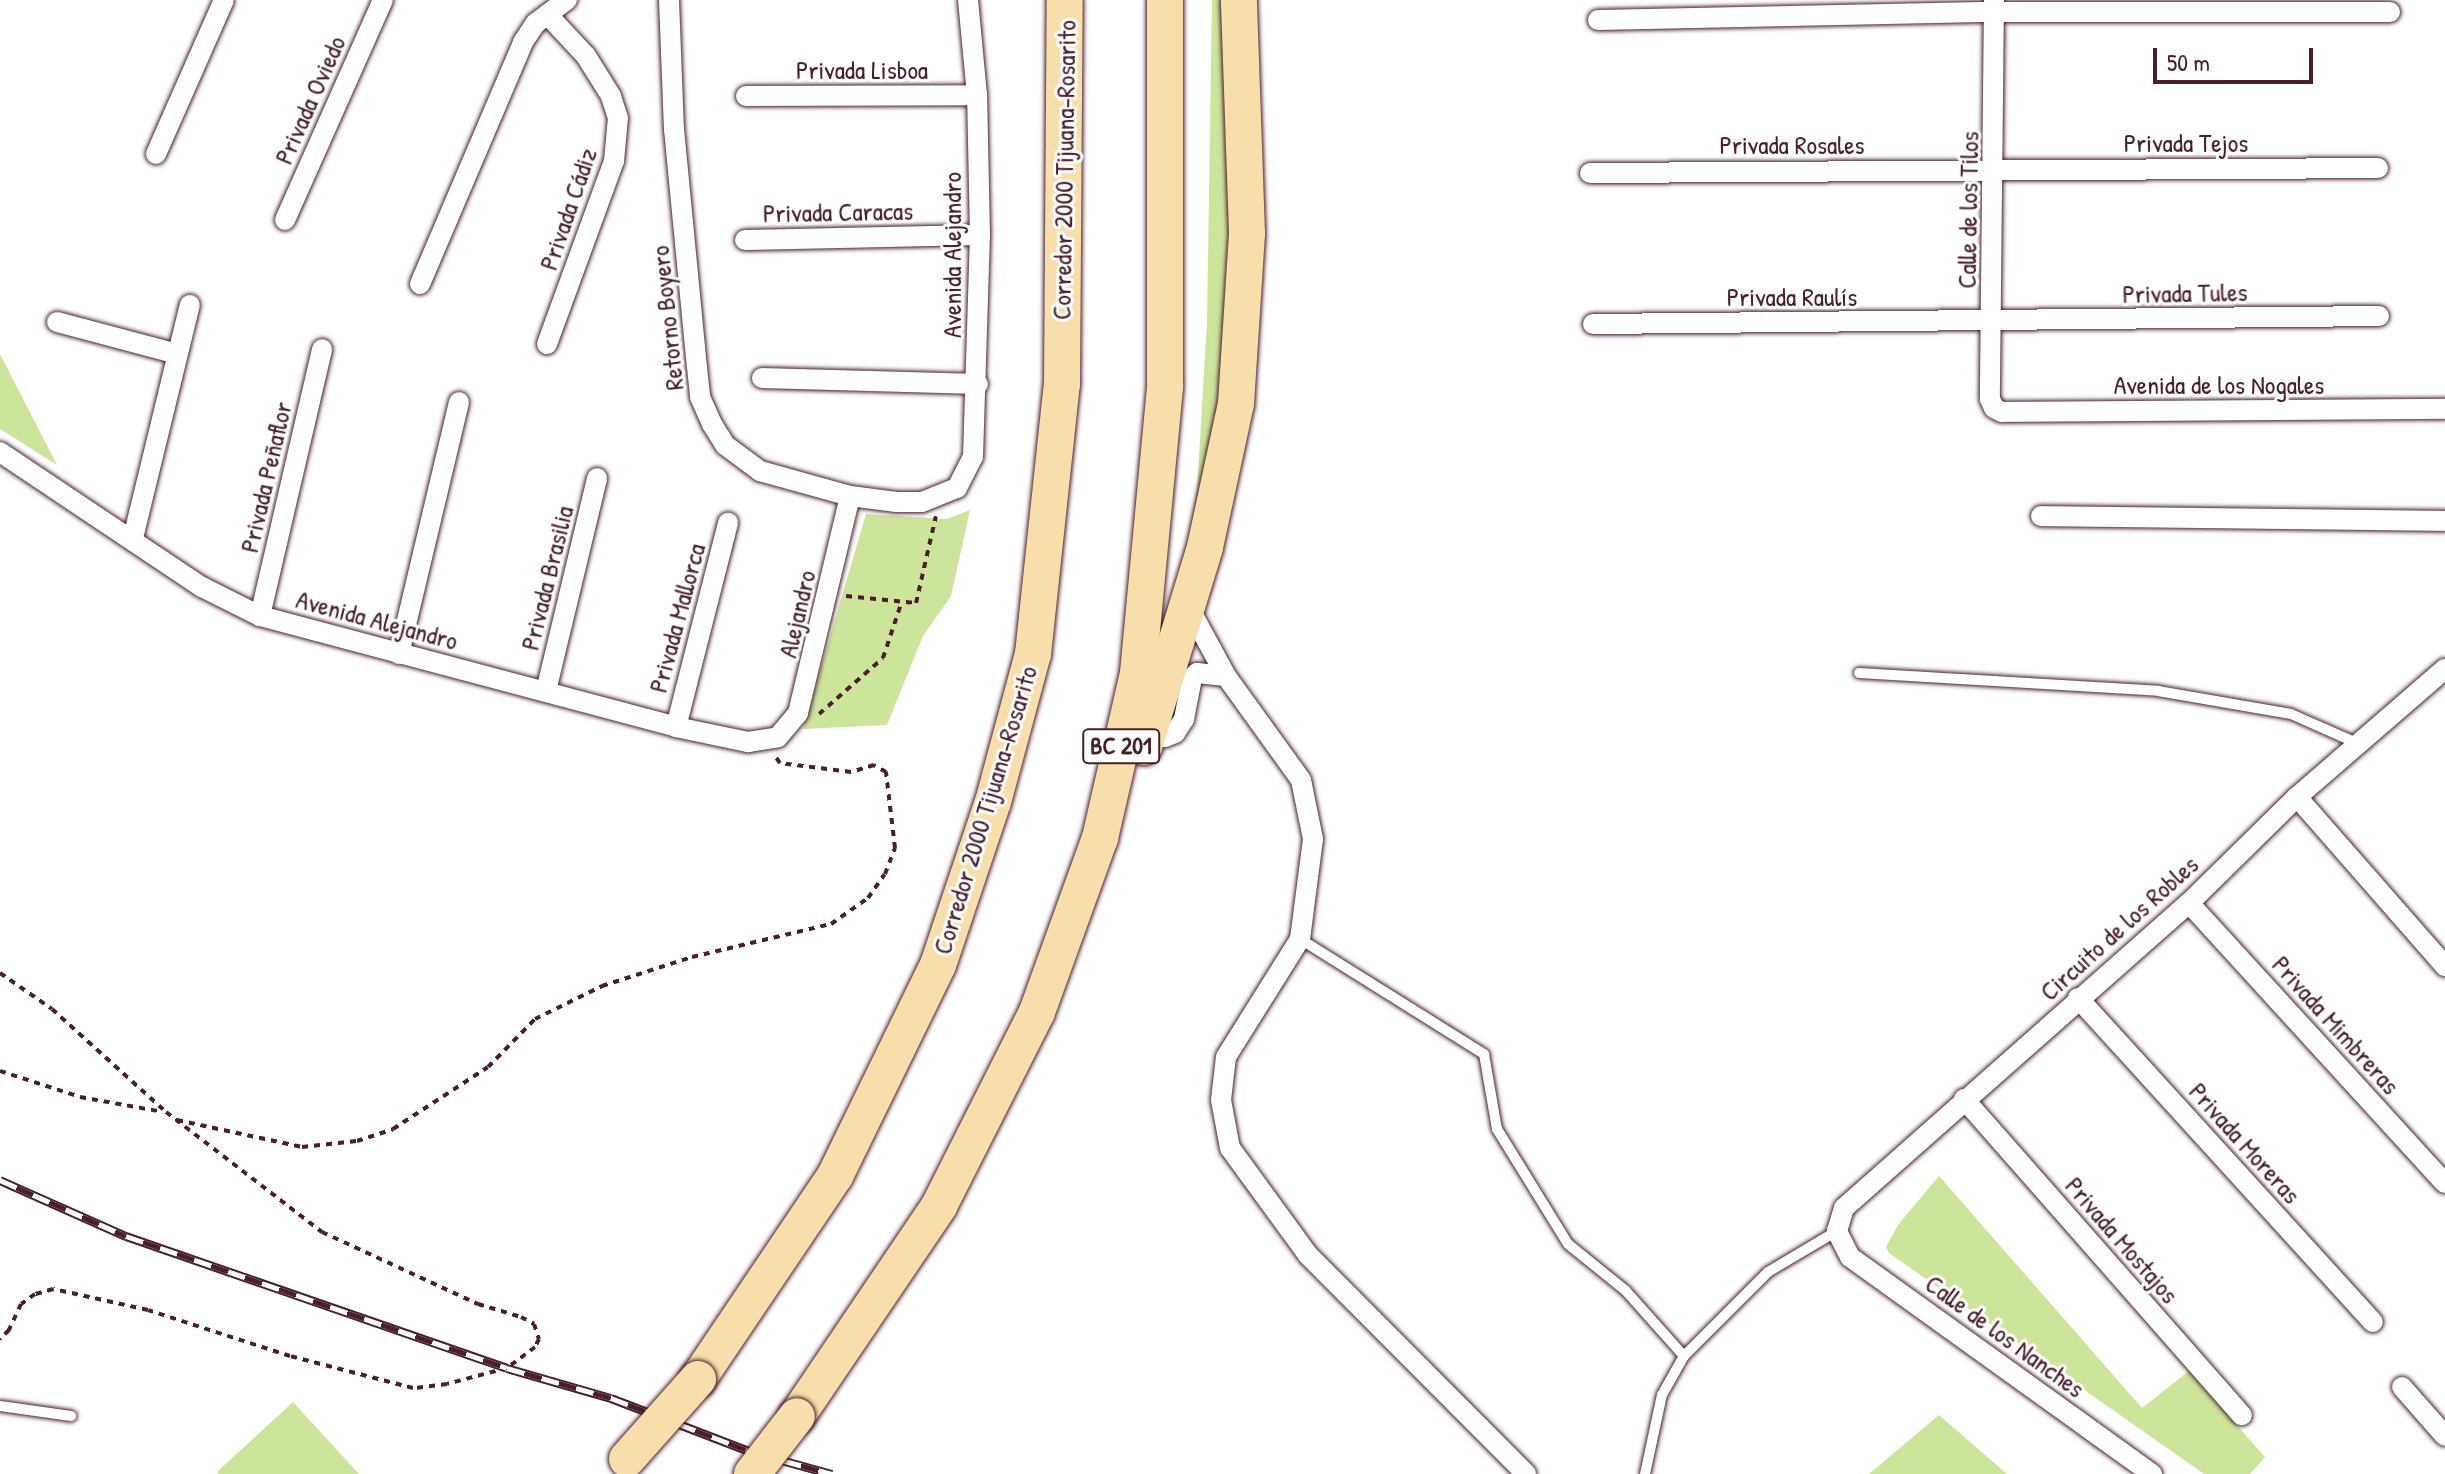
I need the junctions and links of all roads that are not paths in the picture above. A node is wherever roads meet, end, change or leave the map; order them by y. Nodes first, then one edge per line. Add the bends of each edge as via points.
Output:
1 (224, 0) edge
2 (383, 0) edge
3 (567, 0) edge
4 (669, 0) edge
5 (968, 0) edge
6 (1065, 0) edge
7 (1165, 0) edge
8 (1239, 0) edge
9 (1994, 6) edge
10 (2390, 12) dead end
11 (547, 14) junction
12 (1598, 20) dead end
13 (977, 95) junction
14 (746, 96) dead end
15 (156, 154) dead end
16 (2378, 168) dead end
17 (1995, 169) junction
18 (1590, 173) dead end
19 (285, 220) dead end
20 (980, 235) junction
21 (745, 240) dead end
22 (420, 284) dead end
23 (190, 305) dead end
24 (2379, 316) dead end
25 (57, 322) dead end
26 (1992, 323) junction
27 (1593, 324) dead end
28 (547, 344) dead end
29 (322, 349) dead end
30 (177, 354) junction
31 (762, 378) dead end
32 (978, 384) junction
33 (459, 402) dead end
34 (1994, 408) joint
35 (2445, 409) edge
36 (0, 452) edge
37 (597, 478) dead end
38 (850, 496) junction
39 (940, 497) joint
40 (2041, 516) dead end
41 (2445, 521) edge
42 (728, 523) dead end
43 (133, 538) junction
44 (1186, 602) junction
45 (260, 616) junction
46 (399, 654) junction
47 (1859, 673) dead end
48 (1226, 676) junction
49 (2442, 678) edge
50 (546, 691) junction
51 (676, 727) junction
52 (777, 735) joint
53 (1135, 736) junction
54 (2359, 744) junction
55 (2297, 797) junction
56 (2189, 903) junction
57 (1300, 939) junction
58 (2445, 966) edge
59 (2078, 998) junction
60 (1964, 1099) junction
61 (2445, 1183) edge
62 (1837, 1231) junction
63 (2373, 1322) dead end
64 (1684, 1356) junction
65 (2402, 1387) dead end
66 (0, 1406) edge
67 (2242, 1415) dead end
68 (71, 1416) dead end
69 (2445, 1436) edge
70 (620, 1466) edge
71 (752, 1474) edge
72 (1526, 1474) edge
73 (1645, 1474) edge
74 (2152, 1474) edge

1 - 15 street
2 - 19 street, Privada Oviedo
3 - 11 street
4 - 38 street, Retorno Boyero via 674,129 700,397 725,445 742,460 792,482
5 - 13 street, Avenida Alejandro
6 - 70 highway, Corredor 2000 Tijuana-Rosarito, bridge via 1062,384 1033,654 993,802 938,965 835,1176 698,1379
7 - 53 highway, BC 201 via 1165,387
8 - 44 highway via 1247,233 1236,404 1219,493
9 - 10 street
9 - 12 street
9 - 17 street, Calle de los Tilos
11 - 22 street via 523,42
11 - 28 street, Privada Cádiz via 586,56 618,118 614,161
13 - 14 street, Privada Lisboa
13 - 20 street, Avenida Alejandro
16 - 17 street, Privada Tejos
17 - 18 street, Privada Rosales
17 - 26 street, Calle de los Tilos
20 - 21 street, Privada Caracas
20 - 32 street, Avenida Alejandro
23 - 30 street
24 - 26 street, Privada Tules
25 - 30 street
26 - 27 street, Privada Raulís
26 - 34 street, Calle de los Tilos
29 - 45 street, Privada Peñaflor
30 - 43 street
31 - 32 street
32 - 39 street, Avenida Alejandro via 973,457 957,488
33 - 46 street
34 - 35 street, Avenida de los Nogales
36 - 43 street, Avenida Alejandro
37 - 50 street, Privada Brasilia
38 - 39 street, Retorno Boyero via 897,502
38 - 52 street, Alejandro via 806,692
40 - 41 street
42 - 51 street, Privada Mallorca
43 - 45 street, Avenida Alejandro via 202,587
44 - 48 street
44 - 53 highway
45 - 46 street, Avenida Alejandro
46 - 50 street, Avenida Alejandro
47 - 54 lane via 2158,691 2291,714
48 - 53 street via 1197,673 1192,678 1184,719 1175,733
48 - 57 street via 1301,780 1313,839
49 - 54 street, Circuito de los Robles
50 - 51 street, Avenida Alejandro
51 - 52 street, Avenida Alejandro via 728,739
53 - 71 highway, bridge via 1142,756 1100,838 1037,1012 939,1206
54 - 55 street, Circuito de los Robles
55 - 56 street, Circuito de los Robles
55 - 58 street
56 - 59 street, Circuito de los Robles
56 - 61 street, Privada Mimbreras
57 - 64 lane via 1484,1054 1497,1129 1568,1244 1626,1291
57 - 72 street via 1226,1057 1221,1100 1230,1148 1308,1255
59 - 60 street, Circuito de los Robles
59 - 63 street, Privada Moreras
60 - 62 street, Circuito de los Robles via 1844,1208
60 - 67 street, Privada Mostajos
62 - 64 lane via 1768,1272
62 - 74 street, Calle de los Nanches via 1850,1257
64 - 73 lane via 1662,1395
65 - 69 street
66 - 68 lane

